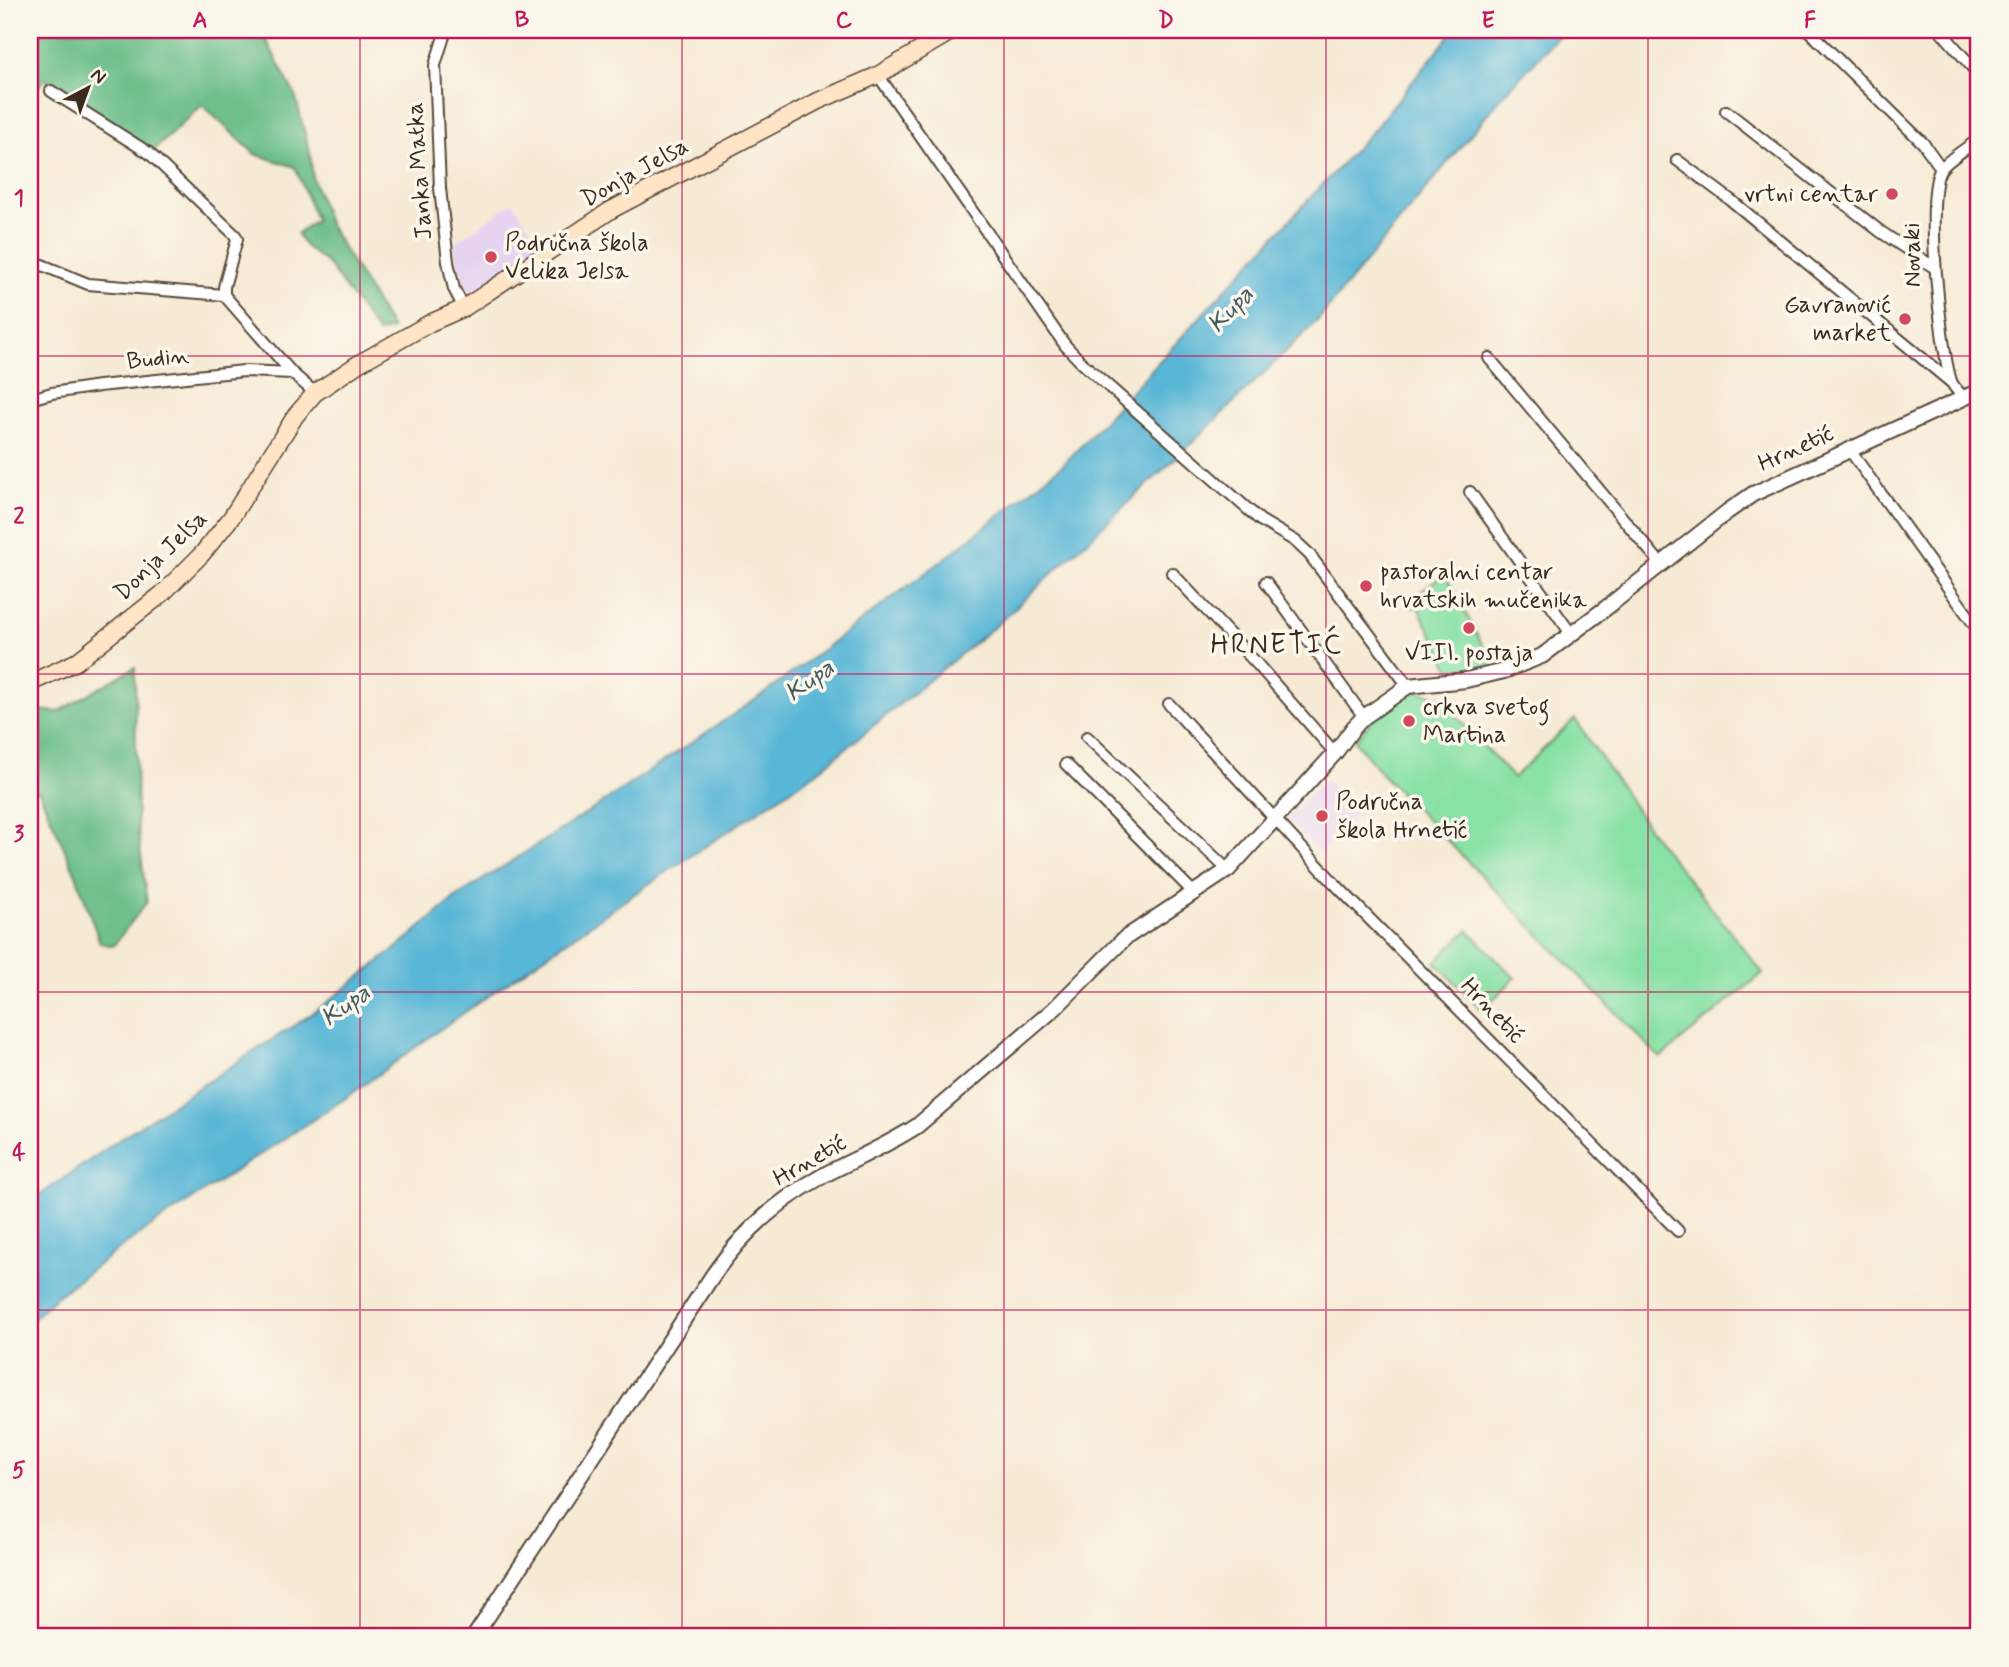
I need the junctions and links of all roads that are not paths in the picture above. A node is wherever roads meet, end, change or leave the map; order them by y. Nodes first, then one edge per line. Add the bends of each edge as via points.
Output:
1 (446, 30) edge
2 (954, 30) edge
3 (1808, 30) edge
4 (1940, 30) edge
5 (878, 75) junction
6 (1979, 75) edge
7 (51, 91) dead end
8 (1726, 111) dead end
9 (1979, 139) edge
10 (1677, 160) dead end
11 (1941, 169) junction
12 (30, 260) edge
13 (1935, 268) junction
14 (224, 295) junction
15 (464, 308) junction
16 (1489, 358) dead end
17 (292, 373) junction
18 (1952, 383) junction
19 (1979, 391) edge
20 (316, 393) junction
21 (1964, 398) junction
22 (30, 399) edge
23 (1849, 449) junction
24 (1470, 492) dead end
25 (1661, 564) junction
26 (1172, 573) dead end
27 (1266, 582) dead end
28 (1979, 631) edge
29 (1572, 635) junction
30 (30, 683) edge
31 (1408, 686) junction
32 (1170, 704) dead end
33 (1364, 717) junction
34 (1087, 737) dead end
35 (1335, 754) junction
36 (1066, 764) dead end
37 (1276, 819) junction
38 (1228, 870) junction
39 (1195, 894) junction
40 (1678, 1231) dead end
41 (474, 1637) edge

1 - 15 street, Janka Matka via 435,65 440,188 447,262
2 - 5 main road, Donja Jelsa
3 - 11 street via 1923,143
4 - 6 street
5 - 15 main road, Donja Jelsa via 818,101 611,210
5 - 31 street via 1065,345 1260,520 1309,554
7 - 14 street via 149,153 234,235 237,239
8 - 13 street via 1881,232
9 - 11 street
10 - 18 street, Novaki
11 - 13 street, Novaki via 1936,190
12 - 14 street via 88,284
13 - 18 street, Novaki
14 - 17 street
15 - 20 main road, Donja Jelsa via 358,363
16 - 25 street
17 - 20 street
17 - 22 street, Budin via 244,371 99,386
18 - 21 street, Novaki
19 - 21 street
20 - 30 main road, Donja Jelsa via 296,415 231,518 202,554 162,594 76,662
21 - 23 street, Hrnetić
23 - 25 street, Hrnetić via 1753,494
23 - 28 street
24 - 29 street
25 - 29 street, Hrnetić
26 - 35 street
27 - 33 street
29 - 31 street, Hrnetić via 1542,656 1504,670 1466,680
31 - 33 street, Hrnetić
32 - 37 street
33 - 35 street, Hrnetić
34 - 38 street
35 - 37 street, Hrnetić
36 - 39 street
37 - 38 street, Hrnetić
37 - 40 street, Hrnetić
38 - 39 street, Hrnetić
39 - 41 street, Hrnetić via 1125,938 1054,1009 918,1126 808,1186 740,1240

